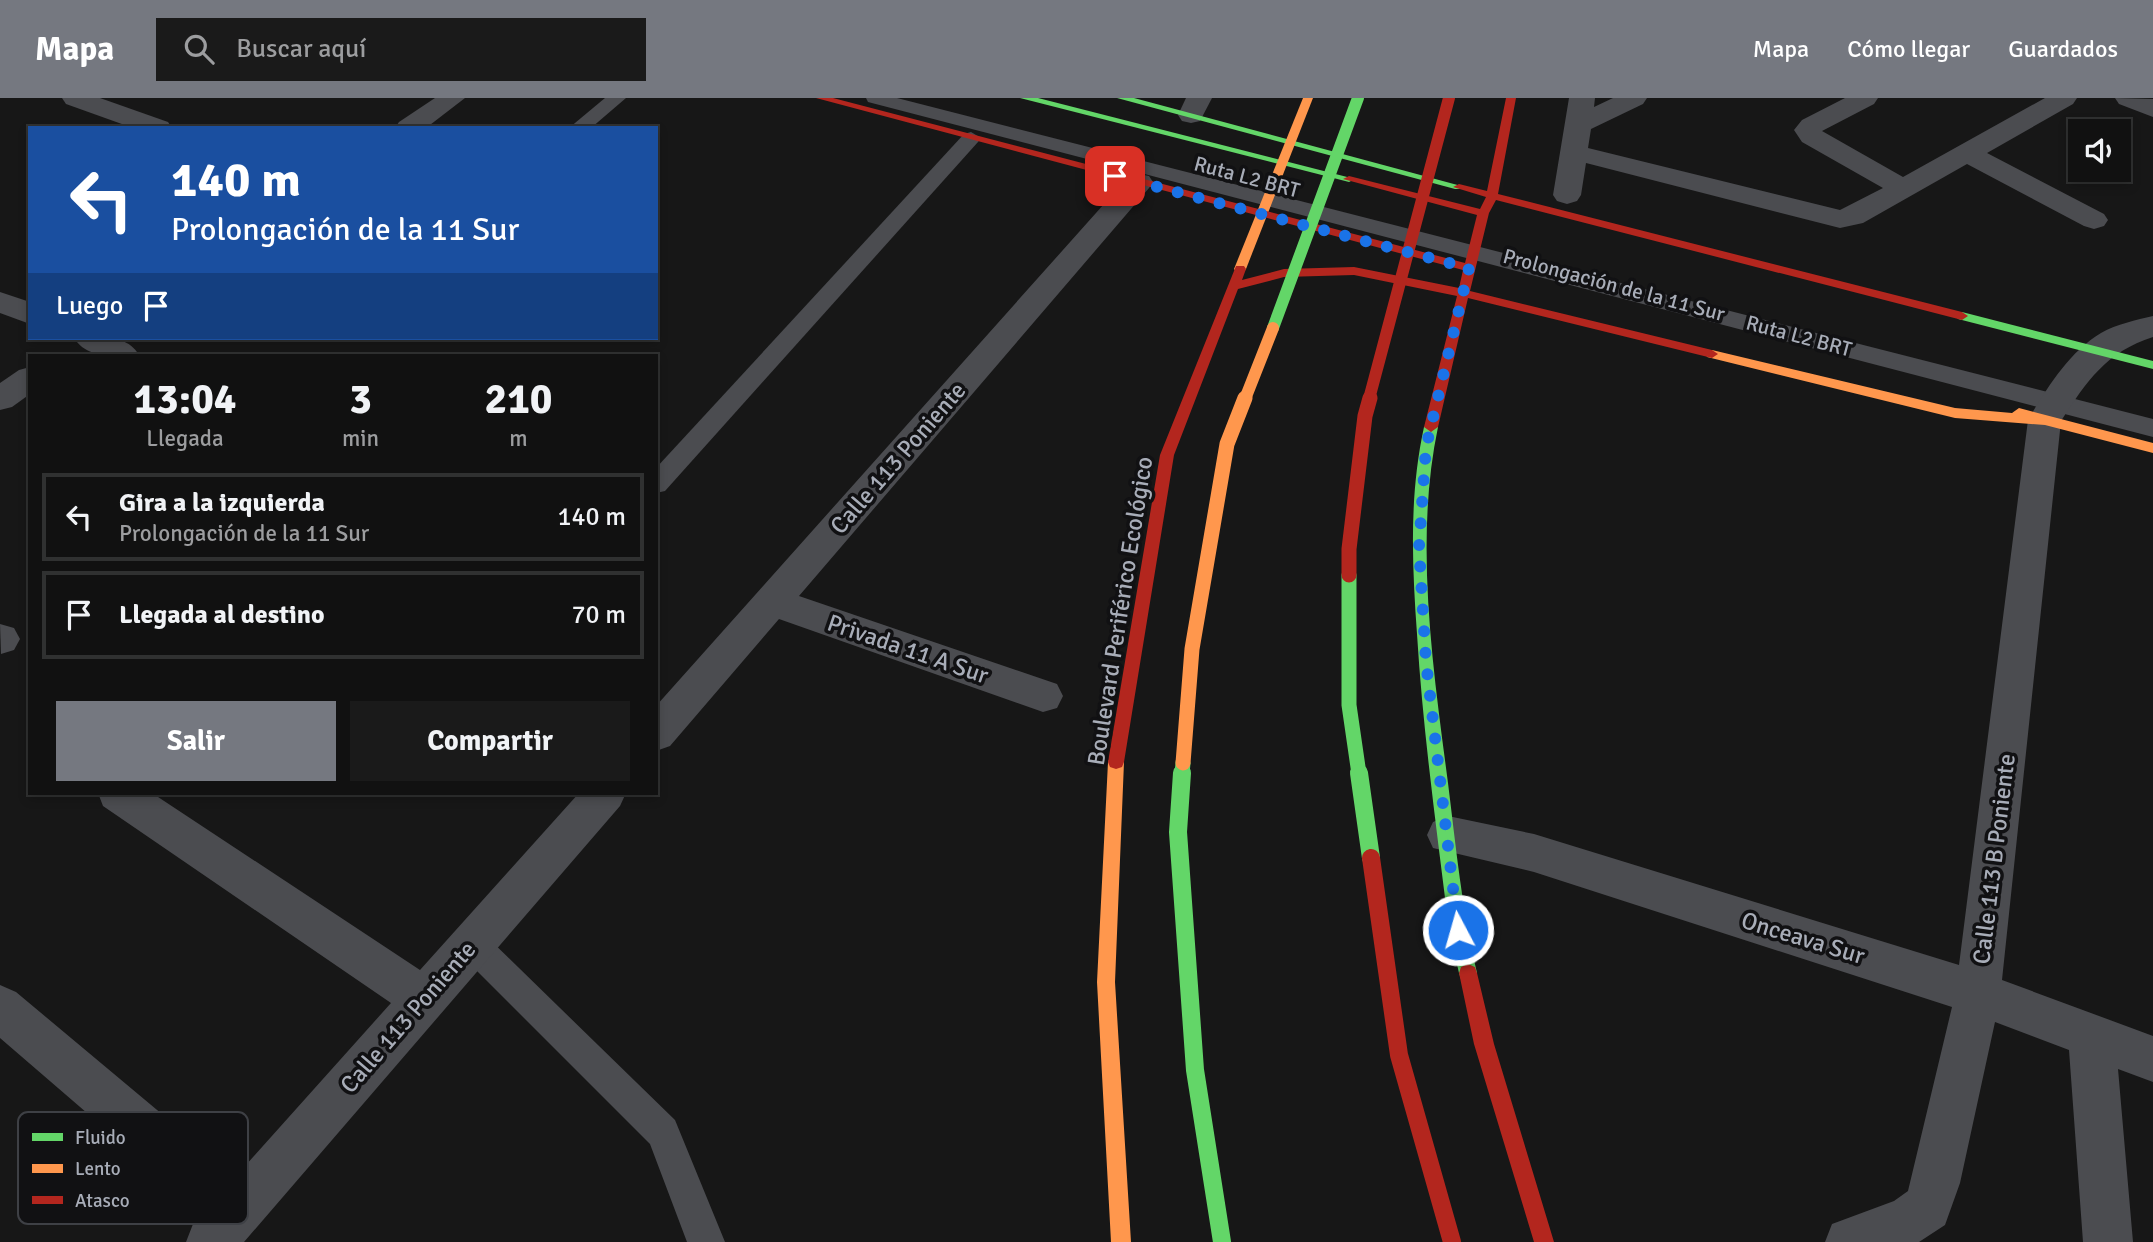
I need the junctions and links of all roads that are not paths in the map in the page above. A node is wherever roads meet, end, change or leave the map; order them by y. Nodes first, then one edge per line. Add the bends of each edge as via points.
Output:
1 (75, 98) edge
2 (452, 98) edge
3 (617, 98) edge
4 (821, 98) edge
5 (875, 98) edge
6 (952, 98) edge
7 (1025, 98) edge
8 (1122, 98) edge
9 (1308, 98) edge
10 (1358, 98) edge
11 (1449, 98) edge
12 (1510, 98) edge
13 (1634, 98) edge
14 (1865, 98) edge
15 (2064, 98) edge
16 (2128, 98) edge
17 (1195, 107) edge
18 (2153, 109) edge
19 (1581, 111) edge
20 (153, 126) edge
21 (411, 126) edge
22 (582, 126) edge
23 (971, 138) junction
24 (1293, 141) junction
25 (1573, 152) junction
26 (1966, 153) junction
27 (1282, 162) junction
28 (1139, 182) junction
29 (1493, 189) junction
30 (1904, 189) junction
31 (1567, 195) dead end
32 (1267, 198) junction
33 (1490, 215) junction
34 (2094, 220) dead end
35 (1476, 257) junction
36 (1232, 287) junction
37 (1463, 293) junction
38 (0, 302) edge
39 (28, 313) edge
40 (2153, 326) edge
41 (86, 340) edge
42 (93, 340) edge
43 (2153, 350) edge
44 (65, 354) edge
45 (121, 354) edge
46 (2153, 365) edge
47 (2077, 377) junction
48 (28, 379) edge
49 (1952, 395) dead end
50 (0, 399) edge
51 (2153, 409) edge
52 (2153, 428) edge
53 (2153, 448) edge
54 (658, 482) edge
55 (772, 602) junction
56 (1043, 696) dead end
57 (658, 732) edge
58 (121, 795) edge
59 (603, 795) edge
60 (1448, 835) junction
61 (472, 944) junction
62 (1978, 993) junction
63 (424, 999) junction
64 (0, 1008) edge
65 (2091, 1037) junction
66 (2153, 1059) edge
67 (107, 1112) edge
68 (248, 1200) edge
69 (705, 1242) edge
70 (1121, 1242) edge
71 (1222, 1242) edge
72 (1452, 1242) edge
73 (1544, 1242) edge
74 (1850, 1242) edge
75 (2108, 1242) edge

1 - 20 street
2 - 21 street
3 - 22 lane
4 - 23 main road
5 - 32 lane, Ruta L2 BRT
6 - 32 lane, Ruta L2 BRT
7 - 27 main road
8 - 17 main road
9 - 24 main road, Boulevard Periférico Ecológico
10 - 71 main road, bridge via 1227,444 1192,649 1178,832 1195,1070
11 - 72 main road, bridge via 1365,416 1349,549 1349,705 1399,1055
12 - 29 main road
13 - 19 street
14 - 30 street via 1807,130
15 - 26 street
16 - 18 street
17 - 24 main road
19 - 25 street
23 - 28 main road
23 - 54 lane
24 - 27 main road, Boulevard Periférico Ecológico
24 - 29 main road
25 - 30 street via 1830,218 1853,217
25 - 31 street
26 - 30 street
26 - 34 street
27 - 32 main road, Boulevard Periférico Ecológico
27 - 33 main road
28 - 32 main road
28 - 55 street, Calle 113 Poniente
29 - 33 main road
29 - 47 main road
32 - 35 lane, Ruta L2 BRT
32 - 36 main road, Boulevard Periférico Ecológico
33 - 35 main road
35 - 37 main road
35 - 47 lane, Ruta L2 BRT
36 - 37 main road via 1284,273 1354,271
36 - 70 main road, Boulevard Periférico Ecológico via 1167,455 1116,747 1106,982
37 - 47 main road via 1955,413
37 - 60 main road via 1426,447 1419,547 1426,662
38 - 39 street
40 - 47 street
41 - 44 street
42 - 45 street
43 - 47 main road
46 - 47 main road
47 - 49 main road
47 - 51 lane, Ruta L2 BRT
47 - 52 lane, Ruta L2 BRT
47 - 53 main road
47 - 62 street, Calle 113 B Poniente
48 - 50 street
55 - 56 street, Privada 11 A Sur
55 - 57 street, Calle 113 Poniente
58 - 63 street
59 - 61 street, Calle 113 Poniente
60 - 62 street, Onceava Sur via 1534,853
60 - 73 main road via 1458,930 1484,1044
61 - 63 street, Calle 113 Poniente
61 - 69 lane via 663,1132
62 - 65 street, Onceava Sur
62 - 74 street, Calle 113 B Poniente via 1927,1207 1909,1221
63 - 68 street, Calle 113 Poniente
64 - 67 street
65 - 66 street, Onceava Sur
65 - 75 street

